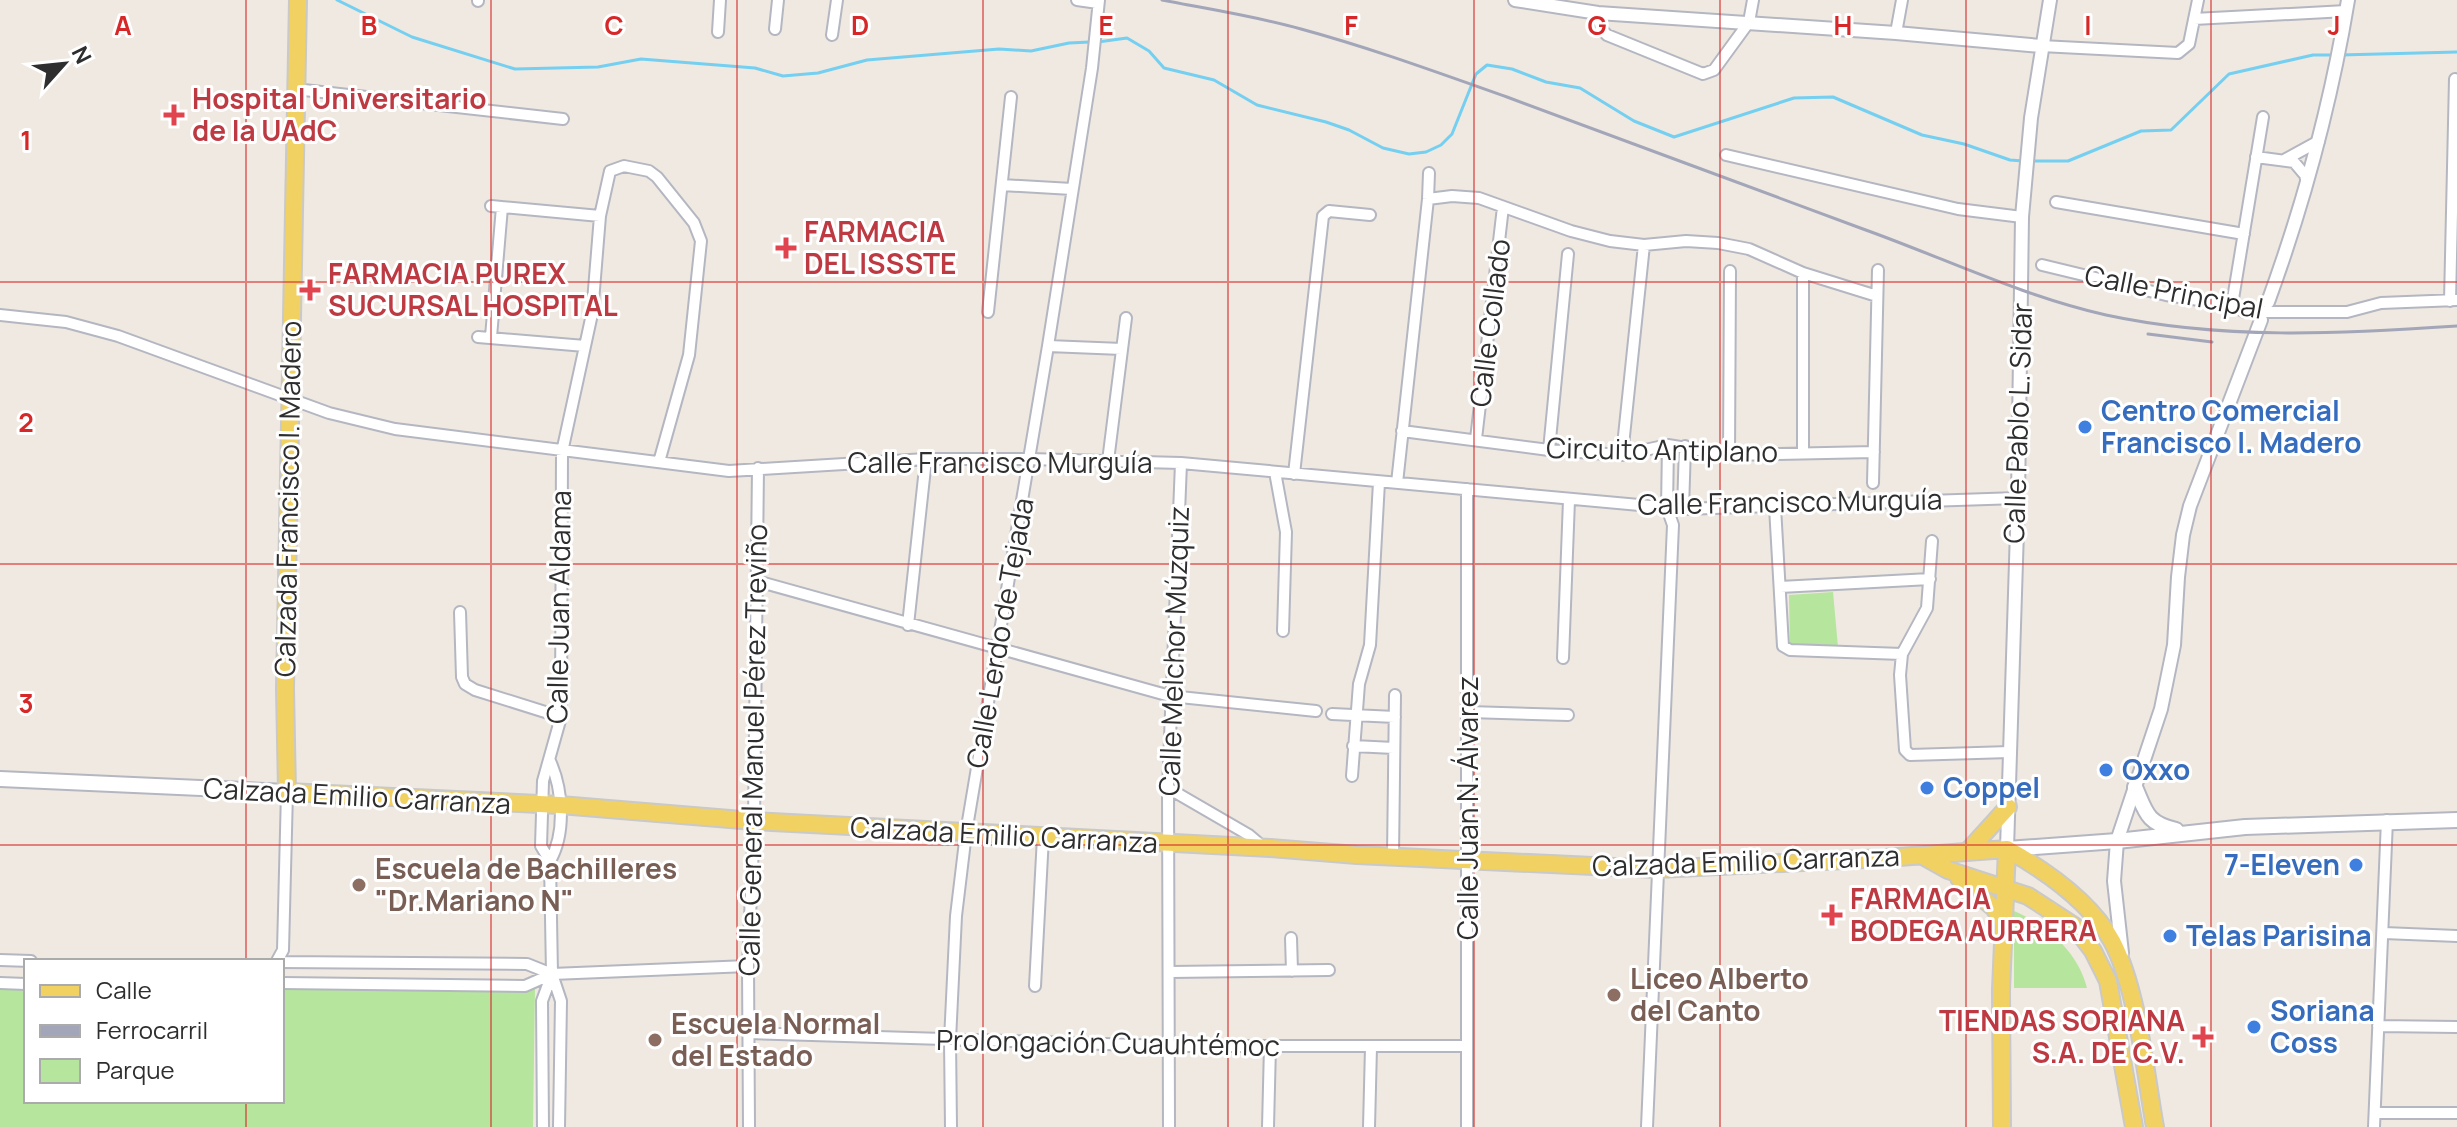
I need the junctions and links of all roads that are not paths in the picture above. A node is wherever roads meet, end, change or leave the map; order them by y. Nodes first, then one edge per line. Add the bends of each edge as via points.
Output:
1 (298, 0) edge
2 (720, 0) edge
3 (778, 0) edge
4 (837, 0) edge
5 (1077, 0) edge
6 (1515, 0) edge
7 (1753, 0) edge
8 (1902, 0) edge
9 (2050, 0) edge
10 (2198, 0) edge
11 (1098, 2) edge
12 (1600, 6) edge
13 (2346, 12) edge
14 (2194, 19) junction
15 (1749, 22) junction
16 (775, 29) dead end
17 (718, 32) dead end
18 (1896, 33) junction
19 (832, 35) dead end
20 (2041, 46) junction
21 (2455, 79) edge
22 (295, 89) junction
23 (1011, 97) dead end
24 (2455, 110) edge
25 (2263, 117) dead end
26 (563, 119) dead end
27 (2319, 141) junction
28 (1726, 155) dead end
29 (2256, 157) junction
30 (2286, 159) junction
31 (1429, 173) dead end
32 (2307, 183) junction
33 (1002, 185) junction
34 (1072, 189) junction
35 (1428, 199) junction
36 (2056, 202) dead end
37 (1503, 207) junction
38 (1370, 215) dead end
39 (600, 216) junction
40 (2022, 217) junction
41 (2244, 234) junction
42 (1644, 245) junction
43 (1568, 254) dead end
44 (2042, 265) dead end
45 (1878, 270) dead end
46 (1730, 271) dead end
47 (1803, 273) junction
48 (1877, 296) junction
49 (2454, 300) edge
50 (2268, 302) dead end
51 (2232, 305) junction
52 (988, 312) dead end
53 (0, 315) edge
54 (1126, 318) dead end
55 (2261, 320) dead end
56 (478, 337) dead end
57 (491, 337) junction
58 (585, 346) junction
59 (1048, 346) junction
60 (1122, 349) junction
61 (289, 399) junction
62 (1402, 431) junction
63 (1476, 439) junction
64 (1668, 445) junction
65 (1685, 446) junction
66 (1549, 450) junction
67 (562, 452) junction
68 (1874, 452) junction
69 (1803, 453) junction
70 (1622, 455) junction
71 (1729, 455) junction
72 (926, 459) junction
73 (1029, 459) junction
74 (1108, 461) junction
75 (659, 462) junction
76 (1181, 463) junction
77 (758, 468) junction
78 (1275, 472) junction
79 (1294, 474) junction
80 (1379, 482) junction
81 (1397, 483) junction
82 (1873, 483) dead end
83 (1467, 489) junction
84 (2013, 498) junction
85 (1569, 500) junction
86 (1775, 507) junction
87 (1667, 508) junction
88 (1683, 509) junction
89 (1673, 525) junction
90 (1932, 541) dead end
91 (1930, 579) junction
92 (757, 581) junction
93 (1780, 587) junction
94 (460, 612) dead end
95 (908, 625) junction
96 (1283, 631) dead end
97 (998, 649) junction
98 (1902, 654) junction
99 (1563, 658) dead end
100 (1395, 695) dead end
101 (1170, 696) junction
102 (1316, 711) dead end
103 (1469, 712) junction
104 (1332, 714) dead end
105 (1356, 714) junction
106 (1568, 715) dead end
107 (561, 717) junction
108 (1395, 717) junction
109 (1353, 746) junction
110 (1394, 748) junction
111 (2010, 752) junction
112 (550, 761) junction
113 (1352, 776) dead end
114 (0, 779) edge
115 (2135, 787) junction
116 (1168, 788) junction
117 (287, 792) junction
118 (551, 805) junction
119 (2008, 807) junction
120 (2387, 820) junction
121 (2457, 820) edge
122 (754, 821) junction
123 (2188, 832) junction
124 (966, 833) junction
125 (1043, 837) junction
126 (2117, 841) junction
127 (1168, 843) junction
128 (1264, 847) junction
129 (2007, 849) junction
130 (1969, 850) junction
131 (1393, 856) junction
132 (1923, 856) junction
133 (1469, 860) junction
134 (550, 861) junction
135 (1657, 869) junction
136 (1948, 870) junction
137 (2006, 888) junction
138 (2003, 921) junction
139 (2384, 933) junction
140 (2457, 936) edge
141 (1291, 938) dead end
142 (283, 959) edge
143 (284, 959) edge
144 (0, 960) edge
145 (24, 961) edge
146 (748, 966) junction
147 (1329, 970) dead end
148 (1292, 971) junction
149 (2124, 971) junction
150 (1170, 972) junction
151 (552, 974) junction
152 (0, 983) edge
153 (287, 983) edge
154 (24, 984) edge
155 (1035, 986) dead end
156 (2378, 1026) junction
157 (2457, 1027) edge
158 (748, 1033) junction
159 (950, 1040) junction
160 (1169, 1046) junction
161 (1270, 1046) junction
162 (1467, 1046) junction
163 (1371, 1047) junction
164 (2121, 1059) junction
165 (2375, 1113) junction
166 (2457, 1113) edge
167 (543, 1127) edge
168 (559, 1127) edge
169 (749, 1127) edge
170 (951, 1127) edge
171 (1169, 1127) edge
172 (1268, 1127) edge
173 (1369, 1127) edge
174 (1467, 1127) edge
175 (1647, 1127) edge
176 (2002, 1127) edge
177 (2134, 1127) edge
178 (2146, 1127) edge
179 (2155, 1127) edge
180 (2374, 1127) edge

1 - 22 main road, Calzada Francisco I. Madero
2 - 17 street
3 - 16 street
4 - 19 street
5 - 11 street
6 - 12 street
7 - 15 street
8 - 18 street
9 - 20 street, Calle Pablo L. Sidar
10 - 14 street
11 - 34 street, Calle Lerdo de Tejada
12 - 15 street
12 - 15 street via 1600,26 1607,35 1703,74 1714,70
13 - 14 street
13 - 27 street
14 - 20 street via 2186,48 2178,53
15 - 18 street
18 - 20 street
20 - 40 street, Calle Pablo L. Sidar
21 - 24 street
22 - 26 street
22 - 61 main road, Calzada Francisco I. Madero
23 - 33 street
24 - 49 street
25 - 29 street
27 - 30 street
27 - 32 street
28 - 40 street via 1958,209
29 - 30 street
29 - 41 street
30 - 32 street via 2301,167
31 - 35 street
32 - 50 street
33 - 34 street
33 - 52 street
34 - 59 street, Calle Lerdo de Tejada
35 - 37 street via 1466,196
35 - 62 street
36 - 41 street
37 - 42 street via 1571,231
37 - 63 street, Calle Collado
38 - 79 street via 1329,211 1323,216
39 - 57 street via 497,206
39 - 58 street, Calle Juan Aldama
39 - 75 street, Calle Juan Aldama via 610,171 624,166 649,171 694,223 701,241 689,355
40 - 84 street, Calle Pablo L. Sidar
41 - 51 street
42 - 47 street via 1718,243 1749,249
42 - 70 street
43 - 66 street
44 - 51 street, Calle Principal
45 - 48 street
46 - 71 street
47 - 48 street
47 - 69 street
48 - 68 street
49 - 51 street, Calle Principal via 2381,303 2347,312 2245,312
53 - 61 street, Calle Francisco Murguía via 66,322 118,336
54 - 60 street
55 - 115 street via 2190,506 2169,674
56 - 57 street
57 - 58 street
58 - 67 street, Calle Juan Aldama
59 - 60 street
59 - 73 street, Calle Lerdo de Tejada
60 - 74 street
61 - 67 street, Calle Francisco Murguía via 395,429
61 - 117 main road, Calzada Francisco I. Madero
62 - 63 street, Circuito Antiplano
62 - 81 street
63 - 66 street, Circuito Antiplano
64 - 65 street, Circuito Antiplano
64 - 70 street, Circuito Antiplano
64 - 87 street
65 - 71 street, Circuito Antiplano
65 - 88 street
66 - 70 street, Circuito Antiplano
67 - 75 street, Calle Francisco Murguía
67 - 107 street, Calle Juan Aldama
68 - 69 street, Circuito Antiplano
68 - 82 street
69 - 71 street, Circuito Antiplano
72 - 73 street, Calle Francisco Murguía
72 - 77 street, Calle Francisco Murguía
72 - 95 street
73 - 74 street, Calle Francisco Murguía
73 - 97 street, Calle Lerdo de Tejada
74 - 76 street, Calle Francisco Murguía
75 - 77 street, Calle Francisco Murguía via 729,471
76 - 78 street, Calle Francisco Murguía
76 - 101 street, Calle Melchor Múzquiz
77 - 92 street, Calle General Manuel Pérez Treviño
78 - 79 street, Calle Francisco Murguía
78 - 96 street via 1286,532
79 - 80 street, Calle Francisco Murguía
80 - 81 street, Calle Francisco Murguía
80 - 105 street via 1370,645
81 - 83 street, Calle Francisco Murguía
83 - 85 street, Calle Francisco Murguía
83 - 103 street, Calle Juan N. Álvarez
84 - 86 street, Calle Francisco Murguía
84 - 111 street, Calle Pablo L. Sidar
85 - 87 street, Calle Francisco Murguía
85 - 99 street
86 - 88 street, Calle Francisco Murguía
86 - 93 street
87 - 88 street, Calle Francisco Murguía
87 - 89 street
88 - 89 street
89 - 135 street
90 - 91 street
91 - 93 street
91 - 98 street via 1927,608
92 - 95 street
92 - 122 street, Calle General Manuel Pérez Treviño
93 - 98 street via 1786,649
94 - 107 street via 465,684
95 - 97 street
97 - 101 street
97 - 124 street, Calle Lerdo de Tejada
98 - 111 street via 1907,754
100 - 108 street
101 - 102 street
101 - 116 street, Calle Melchor Múzquiz
103 - 106 street
103 - 133 street, Calle Juan N. Álvarez
104 - 105 street
105 - 108 street
105 - 109 street
107 - 112 street, Calle Juan Aldama
108 - 110 street
109 - 110 street
109 - 113 street
110 - 131 street
111 - 119 street, Calle Pablo L. Sidar
112 - 118 street, Calle Juan Aldama via 543,781
112 - 118 street, Calle Juan Aldama via 559,780
114 - 117 main road, Calzada Emilio Carranza
115 - 123 main road via 2153,822
115 - 126 street
116 - 127 street, Calle Melchor Múzquiz
116 - 128 street
117 - 118 main road, Calzada Emilio Carranza
117 - 142 street, Calzada Francisco I. Madero
118 - 122 main road, Calzada Emilio Carranza
118 - 134 street, Calle Juan Aldama via 558,846
118 - 134 street, Calle Juan Aldama via 541,846
119 - 129 street, Calle Pablo L. Sidar
119 - 130 main road
120 - 121 main road
120 - 123 main road
120 - 139 street
122 - 124 main road, Calzada Emilio Carranza
122 - 146 street, Calle General Manuel Pérez Treviño
123 - 126 main road
124 - 125 main road, Calzada Emilio Carranza
124 - 159 street, Calle Lerdo de Tejada
125 - 127 main road, Calzada Emilio Carranza
125 - 155 street
126 - 129 main road
126 - 149 street via 2114,881
127 - 128 main road, Calzada Emilio Carranza
127 - 150 street, Calle Melchor Múzquiz
128 - 131 main road, Calzada Emilio Carranza
129 - 130 main road, Calzada Emilio Carranza
129 - 137 main road
129 - 149 main road via 2092,913
130 - 132 main road, Calzada Emilio Carranza
131 - 133 main road, Calzada Emilio Carranza
132 - 135 main road, Calzada Emilio Carranza
132 - 136 main road
133 - 135 main road, Calzada Emilio Carranza
133 - 162 street, Calle Juan N. Álvarez
134 - 151 street, Calle Juan Aldama
135 - 175 street
136 - 137 main road
136 - 138 main road
137 - 138 main road
137 - 164 main road via 2074,926 2093,951 2108,981
138 - 176 main road
139 - 140 street
139 - 156 street
141 - 148 street
143 - 151 street via 527,964
144 - 145 street
146 - 151 street
146 - 158 street, Calle General Manuel Pérez Treviño
147 - 148 street
148 - 150 street
149 - 179 main road
150 - 160 street, Calle Melchor Múzquiz
151 - 153 street via 525,986
151 - 167 street, Calle Juan Aldama via 542,1001
151 - 168 street, Calle Juan Aldama via 561,1001
152 - 154 street
156 - 157 street
156 - 165 street
158 - 159 street, Prolongación Cuauhtémoc
158 - 169 street, Calle General Manuel Pérez Treviño
159 - 160 street, Prolongación Cuauhtémoc
159 - 170 street, Calle Lerdo de Tejada
160 - 161 street, Prolongación Cuauhtémoc
160 - 171 street, Calle Melchor Múzquiz
161 - 163 street, Prolongación Cuauhtémoc
161 - 172 street
162 - 163 street, Prolongación Cuauhtémoc
162 - 174 street, Calle Juan N. Álvarez
163 - 173 street
164 - 177 main road
164 - 178 main road
165 - 166 street
165 - 180 street

